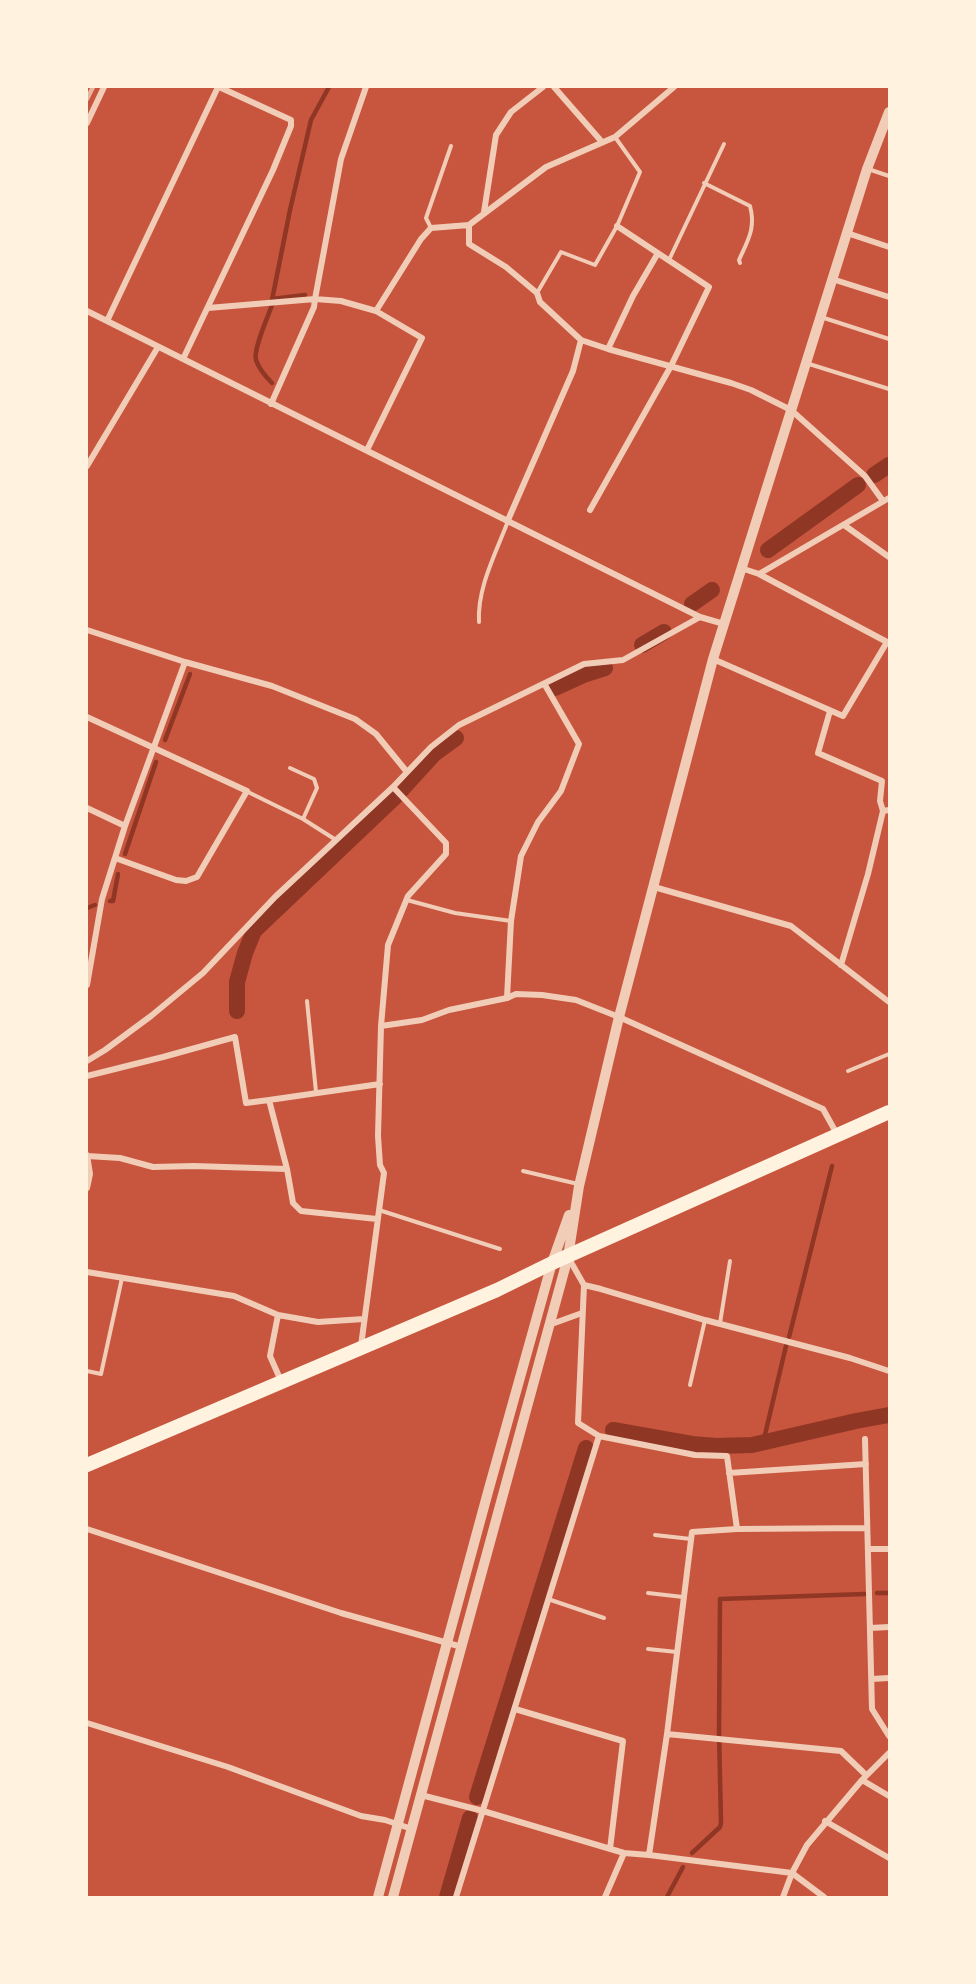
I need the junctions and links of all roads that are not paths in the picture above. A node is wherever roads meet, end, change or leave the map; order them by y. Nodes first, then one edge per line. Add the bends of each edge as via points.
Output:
1 (104, 87) edge
2 (218, 87) edge
3 (366, 87) edge
4 (543, 87) edge
5 (554, 87) edge
6 (674, 87) edge
7 (889, 112) edge
8 (87, 123) edge
9 (615, 137) junction
10 (602, 142) junction
11 (724, 144) dead end
12 (451, 146) dead end
13 (867, 169) junction
14 (889, 176) edge
15 (704, 183) junction
16 (484, 212) junction
17 (469, 225) junction
18 (617, 226) junction
19 (431, 228) junction
20 (847, 233) junction
21 (889, 247) edge
22 (658, 253) junction
23 (669, 260) junction
24 (740, 263) dead end
25 (832, 279) junction
26 (537, 293) junction
27 (889, 297) edge
28 (315, 299) junction
29 (208, 308) junction
30 (87, 311) edge
31 (376, 311) junction
32 (820, 317) junction
33 (107, 321) junction
34 (889, 339) edge
35 (581, 340) junction
36 (158, 347) junction
37 (608, 349) junction
38 (183, 359) junction
39 (806, 362) junction
40 (671, 366) junction
41 (889, 389) edge
42 (271, 404) junction
43 (791, 410) junction
44 (367, 450) junction
45 (87, 466) edge
46 (886, 499) edge
47 (590, 510) dead end
48 (508, 520) junction
49 (844, 525) junction
50 (889, 557) edge
51 (741, 568) junction
52 (759, 574) junction
53 (700, 617) junction
54 (479, 622) dead end
55 (724, 624) junction
56 (87, 630) edge
57 (713, 659) junction
58 (184, 662) junction
59 (545, 685) junction
60 (830, 711) junction
61 (87, 717) edge
62 (154, 747) junction
63 (290, 768) dead end
64 (407, 772) junction
65 (393, 788) junction
66 (247, 791) junction
67 (87, 808) edge
68 (886, 811) edge
69 (303, 819) junction
70 (125, 826) junction
71 (337, 840) junction
72 (115, 858) junction
73 (654, 887) junction
74 (406, 900) junction
75 (511, 921) junction
76 (841, 965) junction
77 (87, 985) edge
78 (507, 998) junction
79 (307, 1001) dead end
80 (889, 1002) edge
81 (619, 1017) junction
82 (381, 1026) junction
83 (889, 1054) edge
84 (87, 1061) edge
85 (848, 1071) dead end
86 (87, 1076) edge
87 (380, 1084) junction
88 (316, 1092) junction
89 (269, 1100) junction
90 (888, 1116) edge
91 (838, 1136) junction
92 (87, 1156) edge
93 (287, 1169) junction
94 (523, 1171) dead end
95 (579, 1185) junction
96 (87, 1188) edge
97 (379, 1209) junction
98 (377, 1220) junction
99 (500, 1249) dead end
100 (568, 1257) junction
101 (730, 1261) dead end
102 (552, 1263) junction
103 (87, 1272) edge
104 (122, 1277) junction
105 (584, 1286) junction
106 (582, 1313) junction
107 (278, 1315) junction
108 (364, 1319) junction
109 (705, 1320) junction
110 (720, 1323) junction
111 (549, 1325) junction
112 (361, 1347) junction
113 (87, 1371) edge
114 (889, 1371) edge
115 (281, 1382) junction
116 (690, 1385) dead end
117 (599, 1436) junction
118 (866, 1439) dead end
119 (866, 1464) junction
120 (87, 1465) edge
121 (729, 1473) junction
122 (867, 1528) junction
123 (87, 1529) edge
124 (736, 1529) junction
125 (655, 1535) dead end
126 (691, 1539) junction
127 (868, 1549) junction
128 (889, 1550) edge
129 (648, 1593) dead end
130 (684, 1597) junction
131 (549, 1599) junction
132 (604, 1618) dead end
133 (889, 1627) edge
134 (870, 1628) junction
135 (447, 1642) junction
136 (462, 1647) junction
137 (648, 1649) dead end
138 (677, 1652) junction
139 (889, 1678) edge
140 (872, 1679) junction
141 (515, 1708) junction
142 (87, 1723) edge
143 (667, 1734) junction
144 (889, 1736) edge
145 (889, 1753) edge
146 (864, 1778) junction
147 (421, 1795) junction
148 (889, 1796) edge
149 (483, 1811) junction
150 (825, 1821) junction
151 (397, 1824) junction
152 (412, 1829) junction
153 (610, 1849) junction
154 (624, 1853) junction
155 (649, 1855) junction
156 (889, 1858) edge
157 (792, 1873) junction
158 (378, 1897) edge
159 (393, 1897) edge
160 (456, 1897) edge
161 (605, 1897) edge
162 (783, 1897) edge
163 (824, 1897) edge

1 - 8 street
2 - 29 street via 291,120 291,126
2 - 33 street
3 - 28 street via 341,159
4 - 16 street via 511,112 496,135
5 - 10 street
6 - 9 street
7 - 13 street
9 - 10 street
9 - 18 lane via 640,172
10 - 16 street via 546,167
11 - 15 lane
12 - 19 lane via 426,218
13 - 14 lane
13 - 20 street
15 - 23 lane
15 - 24 lane via 750,206 752,231
16 - 17 street
17 - 19 street
17 - 26 street via 469,244
18 - 22 street
18 - 26 lane via 595,265 561,252
19 - 31 street
20 - 21 street
20 - 25 street
22 - 23 street
22 - 37 street
23 - 40 street via 709,287
25 - 27 street
25 - 32 street
26 - 35 street via 540,302
28 - 29 street
28 - 31 street via 341,301
28 - 42 street
29 - 38 street
30 - 33 street
31 - 44 street via 422,338
32 - 34 lane
32 - 39 street
33 - 36 street
35 - 37 street
35 - 48 street via 573,371
36 - 38 street
36 - 45 street
37 - 40 street
38 - 42 street
39 - 41 lane
39 - 43 street
40 - 43 street via 751,390
40 - 47 street
42 - 44 street
43 - 46 street
43 - 51 street
44 - 48 street
46 - 49 street
48 - 53 street
48 - 54 lane via 483,588
49 - 50 street
49 - 52 street
51 - 52 street
51 - 55 street
52 - 60 street via 887,642 843,716
53 - 55 street
53 - 59 street via 623,660 584,664
55 - 57 street
56 - 58 street
57 - 60 street
57 - 73 street
58 - 62 street
58 - 64 street via 272,686 355,719 376,734
59 - 64 street via 459,725
59 - 75 street via 579,744 561,791 538,822 521,856
60 - 68 street via 818,753 882,781 880,801
61 - 62 street
62 - 66 street
62 - 70 street
63 - 69 lane via 314,779 317,788
64 - 65 street
65 - 71 street
65 - 74 street via 446,843 446,854
66 - 69 lane
66 - 72 street via 197,877 176,880
67 - 70 street
68 - 76 street
69 - 71 lane
70 - 72 street
71 - 84 street via 275,897 203,973
72 - 77 street via 102,899
73 - 76 street via 791,926
73 - 81 street
74 - 75 lane via 455,913
74 - 82 street via 388,945
75 - 78 street
76 - 80 street
78 - 81 street via 516,994 576,1000
78 - 82 street via 422,1020
79 - 88 lane
81 - 91 street via 823,1108
81 - 95 street
82 - 87 street
83 - 85 lane
86 - 89 street via 235,1036 246,1103
87 - 88 street
87 - 97 street via 378,1136 384,1173
88 - 89 street
89 - 93 street
90 - 91 highway
91 - 100 highway
92 - 93 street via 120,1158 153,1167
92 - 96 street
93 - 98 street via 293,1203 301,1211
94 - 95 lane
95 - 100 street
95 - 102 street
97 - 98 street
97 - 99 lane
98 - 108 street
100 - 102 highway
100 - 105 street
100 - 111 street
101 - 110 lane
102 - 112 highway
102 - 135 street
103 - 104 street
104 - 107 street via 234,1296
104 - 113 lane via 101,1374
105 - 106 street
105 - 109 street
106 - 111 street
106 - 117 street via 578,1423
107 - 108 street via 318,1322
107 - 115 street via 270,1356
108 - 112 street
109 - 110 street
109 - 116 lane
110 - 114 street
111 - 136 street
112 - 115 highway
115 - 120 highway
117 - 121 street via 695,1455 727,1456
117 - 131 street
118 - 119 street
119 - 121 street
119 - 122 street
121 - 124 street
122 - 124 street
122 - 127 street
123 - 135 street via 378,1624
124 - 126 street via 692,1532
125 - 126 lane
126 - 130 street
127 - 128 street
127 - 134 street
129 - 130 lane
130 - 138 street
131 - 132 lane
131 - 141 street
133 - 134 street
134 - 140 street
135 - 136 street
135 - 151 street
136 - 147 street
137 - 138 lane
138 - 143 street
139 - 140 street
140 - 144 street via 872,1709
141 - 149 street
141 - 153 street via 623,1741
142 - 151 street via 228,1767 361,1816
143 - 146 street via 841,1751
143 - 155 street
145 - 146 street
146 - 148 street
146 - 150 street
147 - 149 street
147 - 152 street
149 - 153 street
149 - 160 street
150 - 156 street
150 - 157 street
151 - 152 street
151 - 158 street
152 - 159 street
153 - 154 street
154 - 155 street
154 - 161 street
155 - 157 street
157 - 162 street
157 - 163 street

